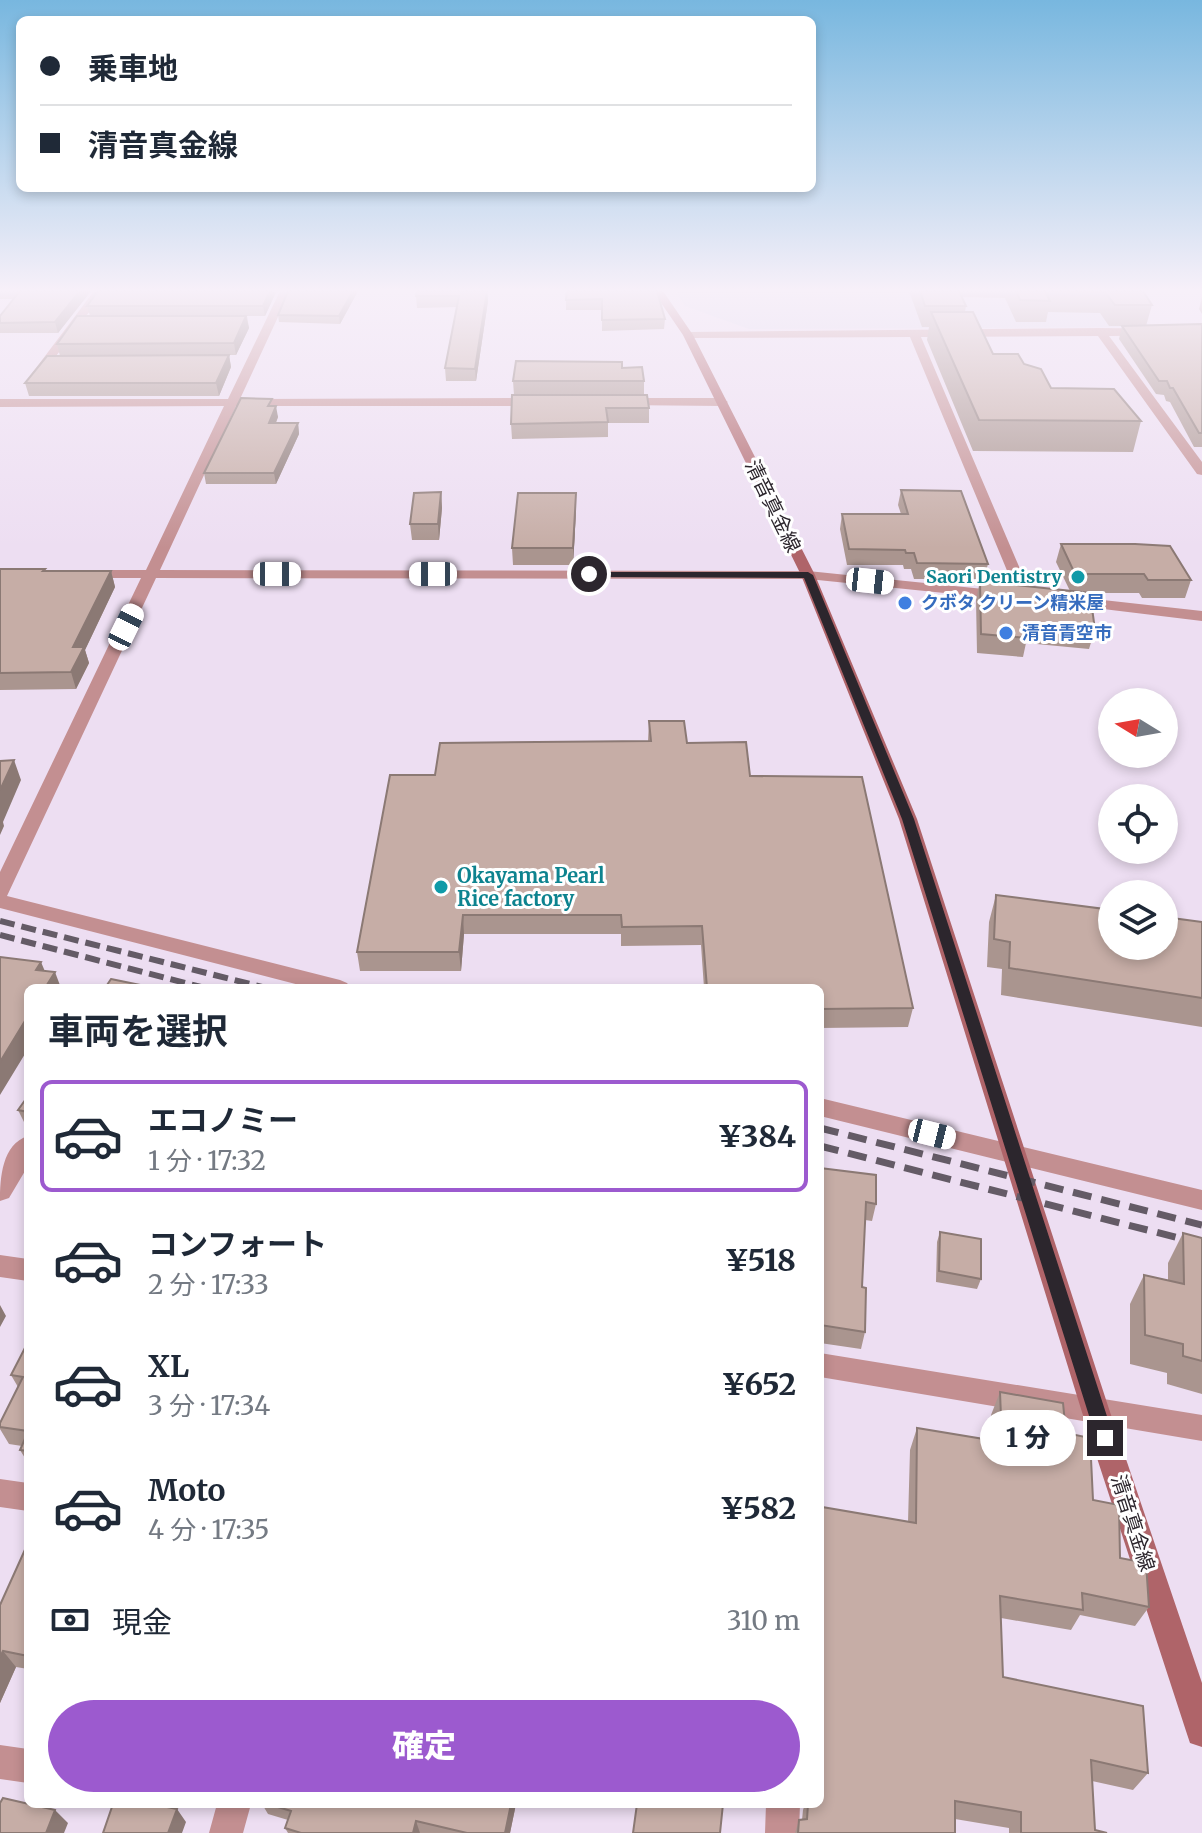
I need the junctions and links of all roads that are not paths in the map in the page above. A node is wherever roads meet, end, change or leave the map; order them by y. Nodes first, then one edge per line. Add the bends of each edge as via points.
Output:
1 (34, 377) edge
2 (245, 377) edge
3 (709, 377) edge
4 (934, 377) edge
5 (1133, 377) edge
6 (233, 402) junction
7 (548, 402) edge
8 (611, 402) edge
9 (722, 402) junction
10 (0, 403) edge
11 (14, 403) junction
12 (1202, 471) edge
13 (152, 573) junction
14 (61, 574) edge
15 (808, 575) junction
16 (1040, 599) junction
17 (1202, 616) edge
18 (0, 892) edge
19 (0, 901) edge
20 (324, 984) edge
21 (824, 1108) edge
22 (24, 1152) edge
23 (1017, 1155) junction
24 (0, 1191) edge
25 (1202, 1200) edge
26 (0, 1266) edge
27 (24, 1269) edge
28 (824, 1366) edge
29 (1095, 1409) junction
30 (1202, 1428) edge
31 (0, 1493) edge
32 (24, 1496) edge
33 (1202, 1731) edge
34 (0, 1762) edge
35 (24, 1765) edge
36 (233, 1808) edge
37 (783, 1808) edge
38 (226, 1833) edge
39 (782, 1833) edge

1 - 11 street
2 - 6 street
3 - 9 main road, 清音真金線
4 - 16 street
5 - 12 street
6 - 7 street
6 - 11 street
6 - 13 street
8 - 9 street
9 - 15 main road, 清音真金線
10 - 11 street
13 - 14 street
13 - 15 street
13 - 18 street
15 - 16 street
15 - 23 main road, 清音真金線 via 908,819
16 - 17 street
19 - 20 street
21 - 23 street
22 - 24 street
23 - 25 street
23 - 29 main road, 清音真金線
26 - 27 street
28 - 29 street
29 - 30 street
29 - 33 main road, 清音真金線
31 - 32 street
34 - 35 street
36 - 38 street
37 - 39 street

